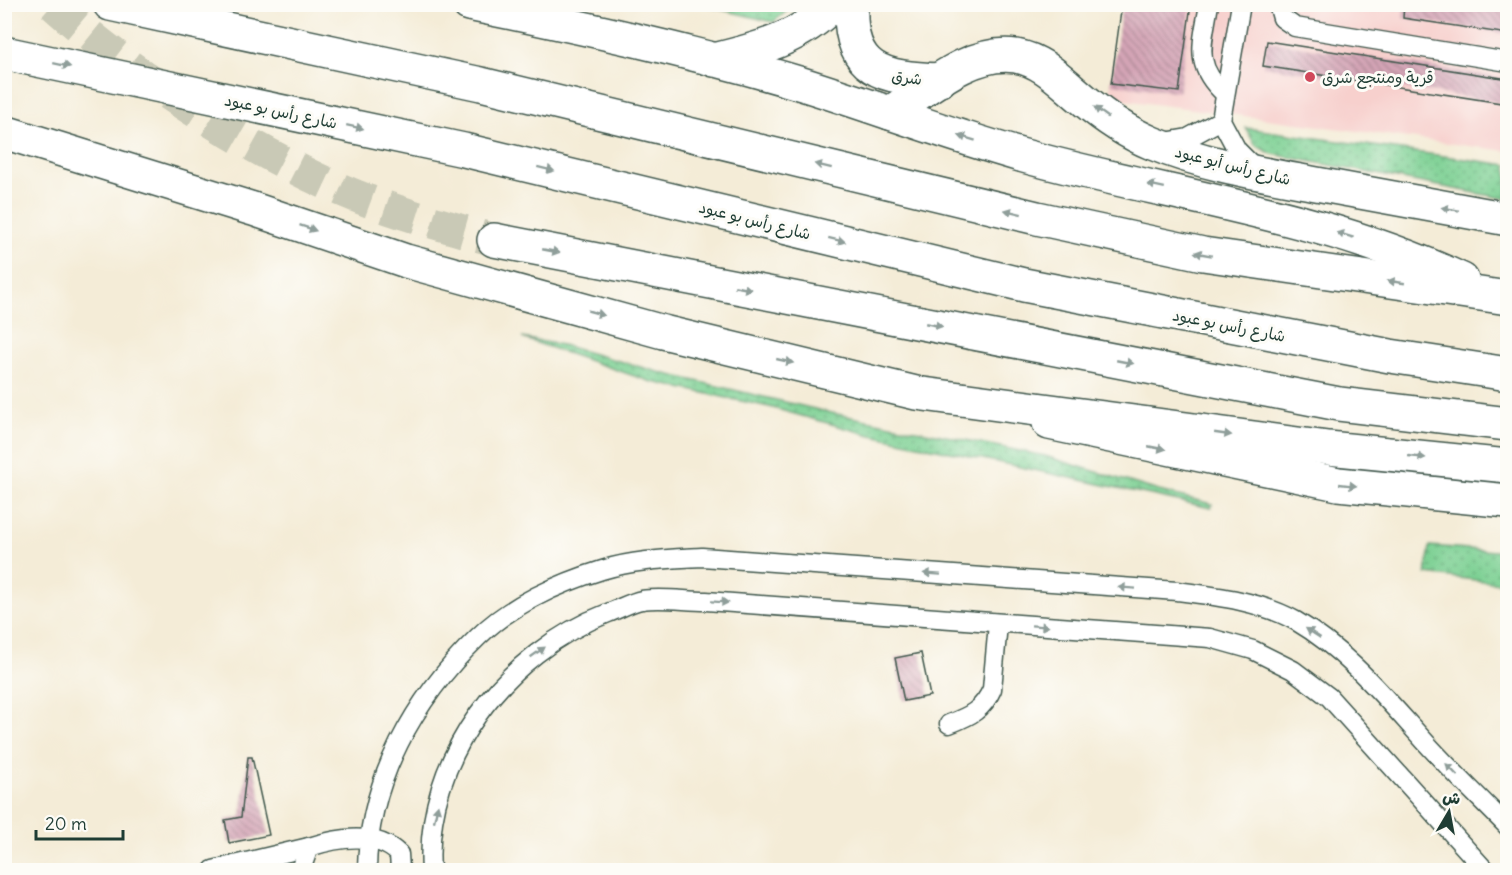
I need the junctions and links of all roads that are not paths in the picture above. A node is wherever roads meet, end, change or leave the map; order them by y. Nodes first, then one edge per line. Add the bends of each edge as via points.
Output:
1 (110, 4) edge
2 (469, 4) edge
3 (530, 4) edge
4 (832, 4) edge
5 (851, 4) edge
6 (1209, 4) edge
7 (1241, 4) edge
8 (1278, 4) edge
9 (568, 25) junction
10 (4, 53) edge
11 (714, 60) junction
12 (1508, 62) edge
13 (940, 81) junction
14 (1225, 94) junction
15 (890, 113) junction
16 (1221, 120) junction
17 (4, 132) edge
18 (1151, 143) junction
19 (1261, 174) junction
20 (1508, 219) edge
21 (494, 240) tunnel mouth
22 (1502, 297) edge
23 (1508, 374) edge
24 (916, 393) junction
25 (1508, 424) edge
26 (1508, 466) edge
27 (1508, 501) edge
28 (998, 624) junction
29 (949, 724) dead end
30 (1508, 827) edge
31 (369, 838) junction
32 (309, 847) junction
33 (213, 870) edge
34 (301, 870) edge
35 (367, 870) edge
36 (400, 870) edge
37 (431, 870) edge
38 (1485, 870) edge

22 -> 1 main road via 1203,254 481,84
2 - 9 main road
3 - 9 main road
4 - 11 main road via 782,41
5 - 13 main road, شرق via 853,39 863,58 879,72 900,79
6 - 14 lane via 1202,64 1212,82
7 - 14 lane
8 - 12 lane via 1282,18 1295,27
9 - 11 main road
10 -> 23 main road, شارع رأس بو عبود via 464,150 1024,285 1390,356
11 - 15 main road
13 - 15 main road, شارع رأس أبو عبود
18 -> 13 main road, شارع رأس أبو عبود via 1118,125 1051,71 1016,56 977,60
14 - 16 lane
22 -> 15 main road via 1369,242 1303,222 1023,155
16 - 18 lane via 1188,138
16 - 19 lane via 1237,150
17 -> 24 main road via 406,261 663,332
18 - 19 main road, شارع رأس أبو عبود
20 -> 19 main road, شارع رأس أبو عبود
21 -> 25 main road via 1339,404
24 -> 26 main road via 1328,448
24 -> 27 main road via 1338,484
28 - 29 lane via 992,689 973,715
37 -> 28 lane via 429,842 445,776 476,715 522,664 578,624 642,600
28 -> 38 lane via 1210,638 1253,650 1293,670 1329,697
30 -> 31 lane via 1390,702 1325,641 1294,620 1260,606 1177,591 702,557 652,560 603,570 562,585 479,635 414,715 394,751 381,783
31 - 32 lane
31 - 35 lane
31 - 36 lane via 399,854
32 - 33 lane
32 - 34 lane

